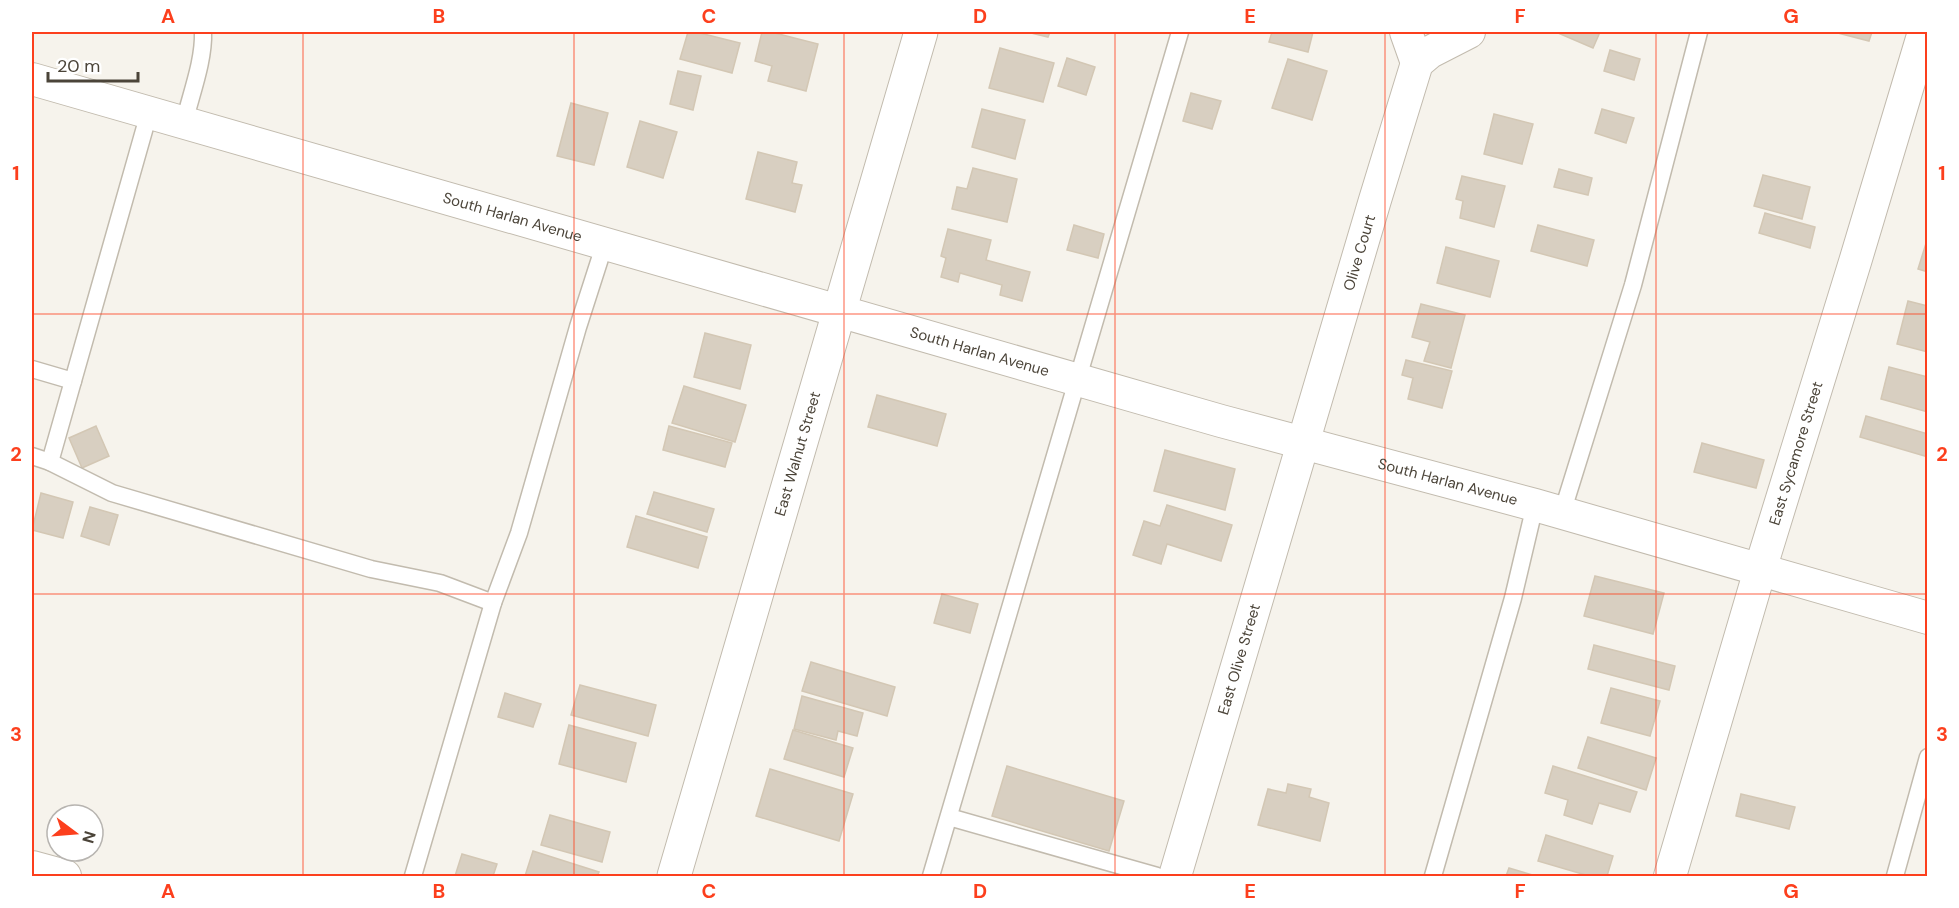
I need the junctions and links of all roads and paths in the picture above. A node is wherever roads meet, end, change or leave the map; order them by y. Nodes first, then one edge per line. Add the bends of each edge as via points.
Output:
1 (203, 32) edge
2 (921, 32) edge
3 (1180, 32) edge
4 (1406, 32) edge
5 (1469, 32) edge
6 (1699, 32) edge
7 (1924, 32) edge
8 (1417, 63) junction
9 (32, 79) edge
10 (149, 113) junction
11 (184, 123) junction
12 (605, 243) junction
13 (839, 310) junction
14 (32, 369) edge
15 (1077, 379) junction
16 (73, 381) junction
17 (1303, 442) junction
18 (32, 456) edge
19 (50, 462) junction
20 (1549, 509) junction
21 (1760, 570) junction
22 (493, 603) junction
23 (1928, 618) edge
24 (1928, 757) edge
25 (949, 817) junction
26 (32, 867) edge
27 (65, 876) edge
28 (413, 876) edge
29 (674, 876) edge
30 (931, 876) edge
31 (1157, 876) edge
32 (1175, 876) edge
33 (1433, 876) edge
34 (1670, 876) edge
35 (1895, 876) edge

1 - 11 lane
2 - 13 street, East Walnut Street
3 - 15 lane
4 - 8 street
5 - 8 street
6 - 20 lane via 1633,285
7 - 21 street, East Sycamore Street
8 - 17 street, Olive Court
9 - 10 street, South Harlan Avenue
10 - 11 street, South Harlan Avenue
10 - 16 lane
11 - 12 street, South Harlan Avenue
12 - 13 street, South Harlan Avenue
12 - 22 lane via 519,533
13 - 15 street, South Harlan Avenue
13 - 29 street, East Walnut Street
14 - 16 lane
15 - 17 street, South Harlan Avenue
15 - 25 lane
16 - 19 lane
17 - 20 street, South Harlan Avenue
17 - 32 street, East Olive Street
18 - 19 lane
19 - 22 lane via 112,493 371,569 440,583
20 - 21 street, South Harlan Avenue
20 - 33 lane via 1513,598
21 - 23 street, South Harlan Avenue
21 - 34 street, East Sycamore Street
22 - 28 lane
24 - 35 lane
25 - 30 lane
25 - 31 lane
26 - 27 street

